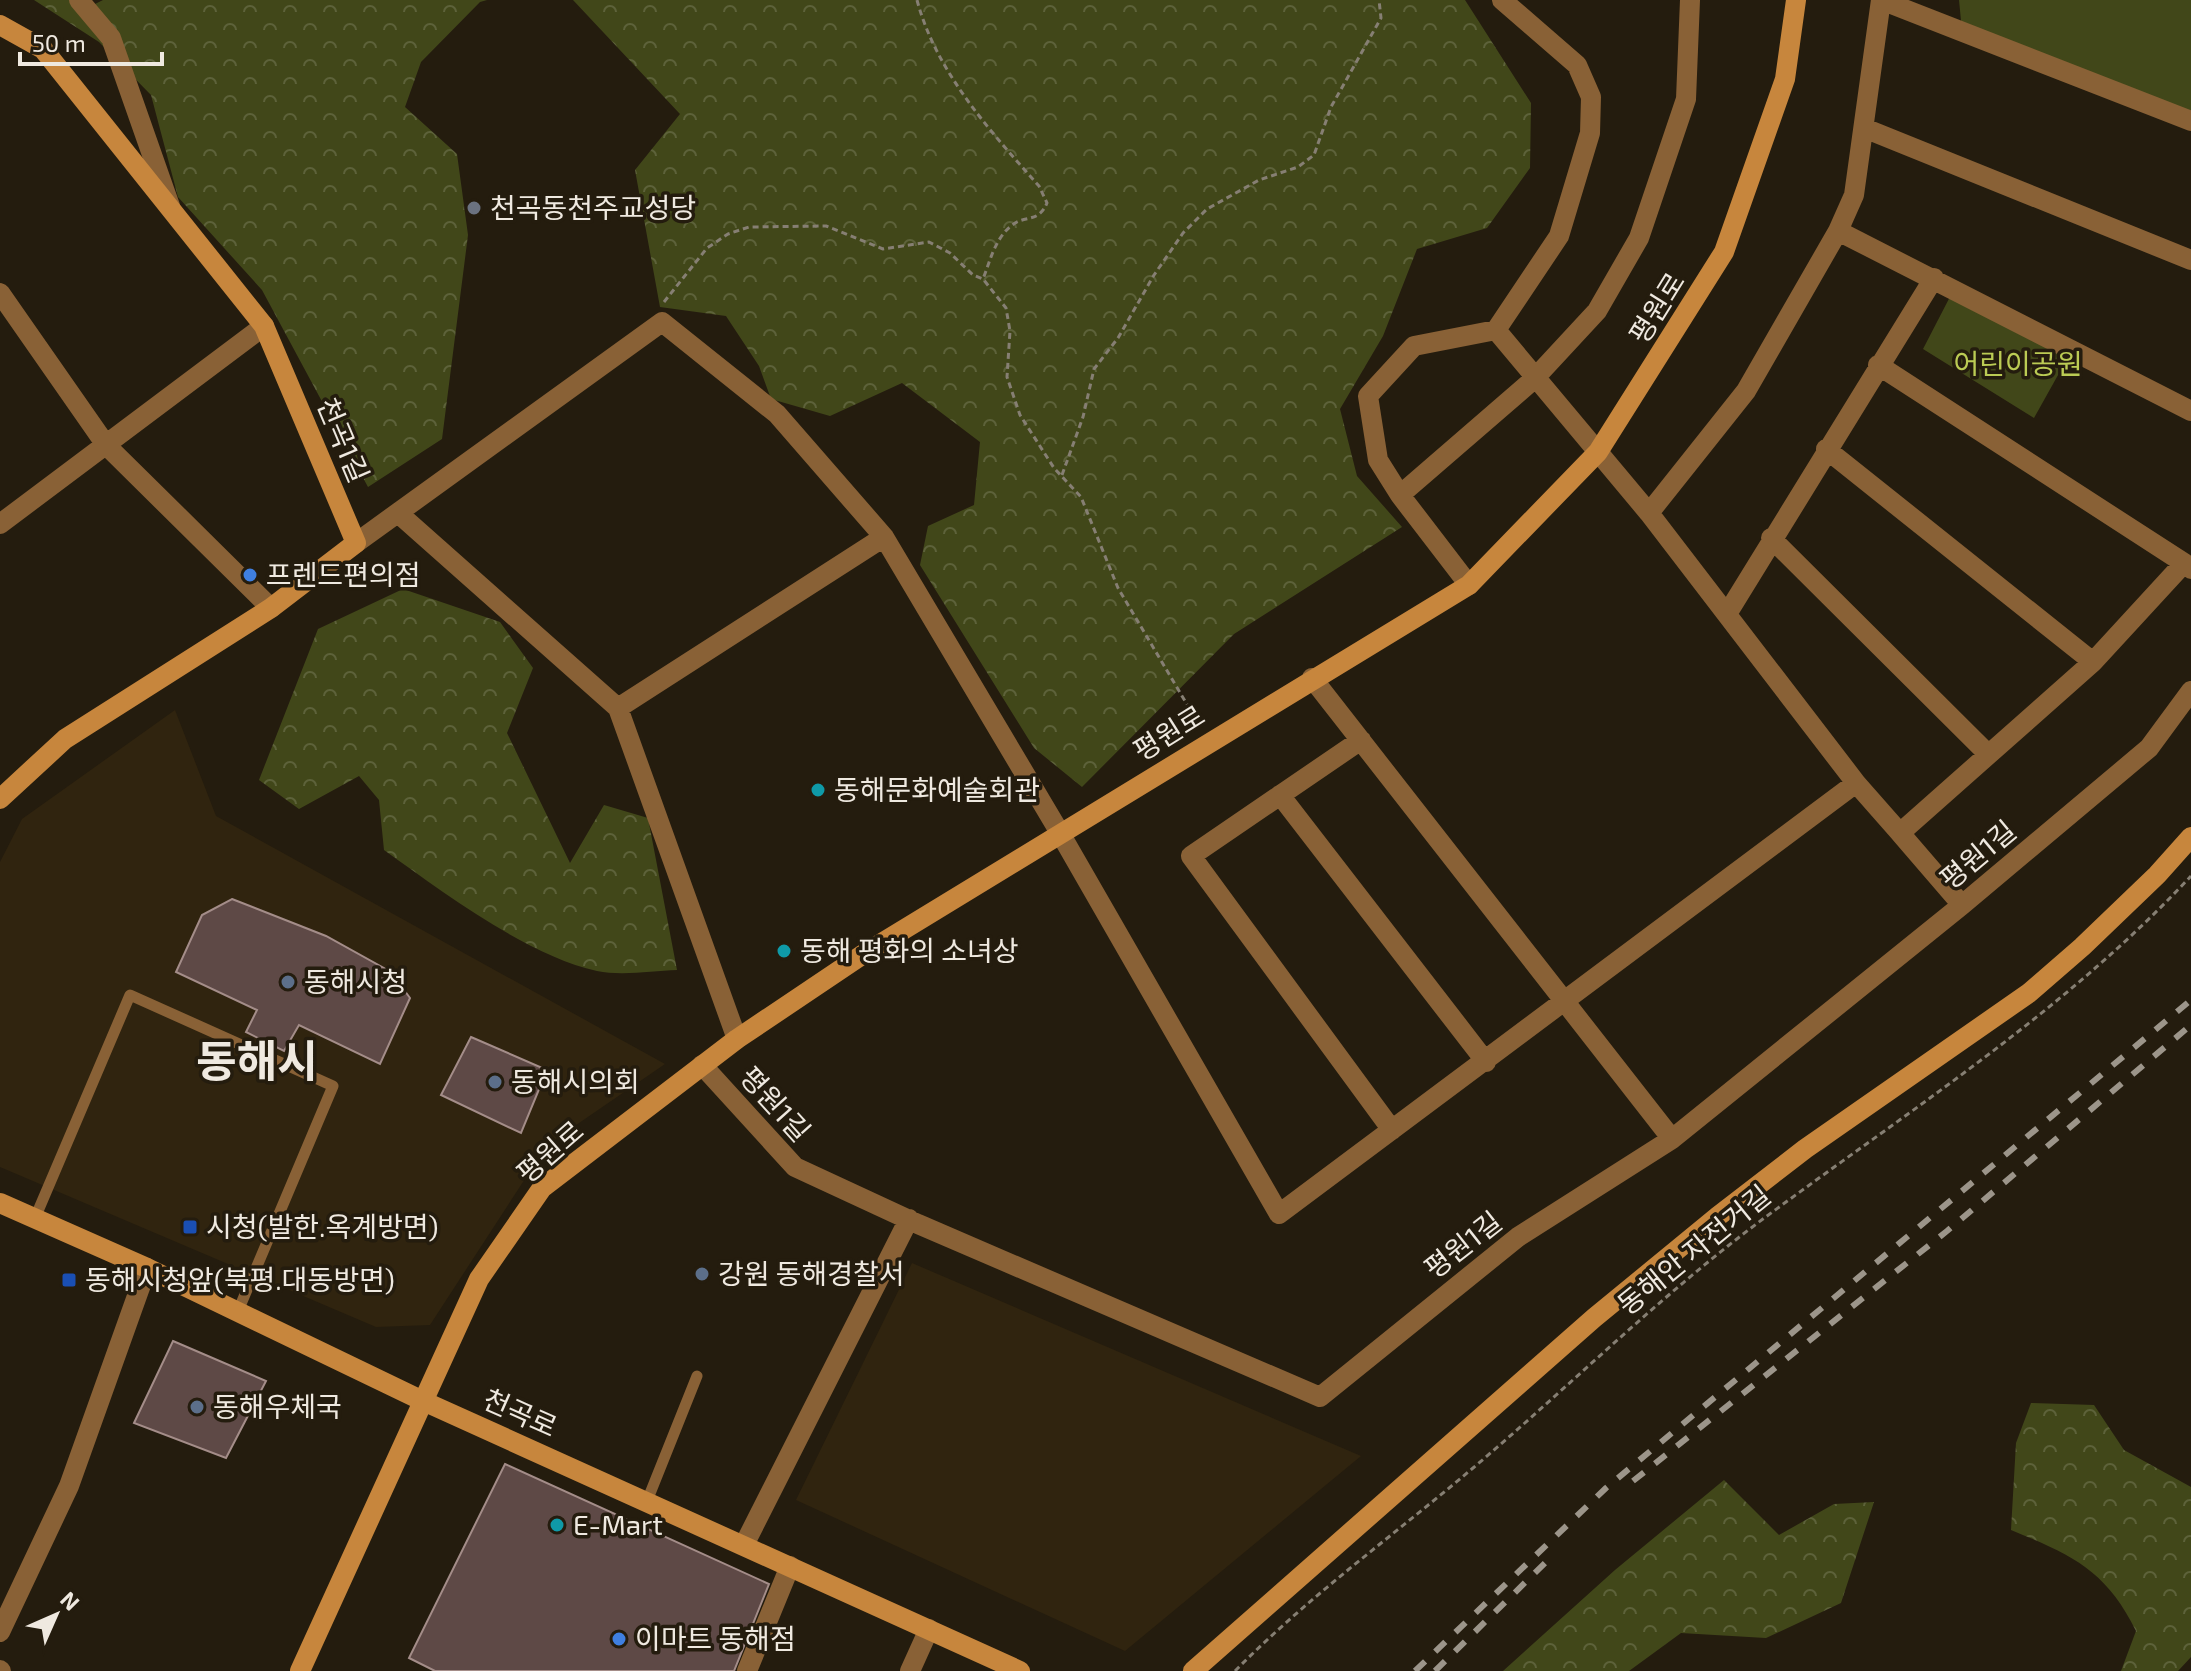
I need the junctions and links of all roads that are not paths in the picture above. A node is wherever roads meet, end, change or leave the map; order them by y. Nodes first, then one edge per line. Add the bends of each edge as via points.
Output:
1 (79, 0) edge
2 (1502, 0) edge
3 (1690, 0) edge
4 (1796, 0) edge
5 (1881, 0) edge
6 (0, 25) edge
7 (2191, 121) edge
8 (1864, 128) junction
9 (171, 210) junction
10 (1838, 231) junction
11 (2191, 260) edge
12 (1934, 278) junction
13 (0, 293) edge
14 (264, 326) junction
15 (1496, 330) junction
16 (1878, 365) junction
17 (1534, 379) junction
18 (2191, 411) edge
19 (106, 445) junction
20 (1826, 449) junction
21 (1598, 452) junction
22 (1400, 495) junction
23 (398, 513) junction
24 (1649, 513) junction
25 (0, 524) edge
26 (884, 537) junction
27 (1771, 538) junction
28 (356, 543) junction
29 (2188, 566) edge
30 (1469, 585) junction
31 (271, 608) junction
32 (1727, 614) junction
33 (2093, 662) junction
34 (1312, 678) junction
35 (2191, 691) edge
36 (618, 708) junction
37 (1361, 740) junction
38 (1987, 753) junction
39 (1856, 783) junction
40 (1280, 795) junction
41 (0, 799) edge
42 (1060, 833) junction
43 (1900, 833) junction
44 (2191, 837) edge
45 (1962, 905) junction
46 (1566, 1002) junction
47 (737, 1039) junction
48 (1486, 1062) junction
49 (702, 1065) junction
50 (1392, 1130) junction
51 (1672, 1139) junction
52 (0, 1203) edge
53 (35, 1218) junction
54 (909, 1219) junction
55 (147, 1268) junction
56 (238, 1311) junction
57 (697, 1376) dead end
58 (423, 1401) junction
59 (647, 1501) junction
60 (744, 1545) junction
61 (790, 1566) junction
62 (929, 1629) junction
63 (0, 1632) edge
64 (300, 1671) edge
65 (747, 1671) edge
66 (910, 1671) edge
67 (1020, 1671) edge
68 (1193, 1671) edge

1 - 9 street via 111,38
2 - 15 street via 1577,65 1591,97 1590,133 1559,236
3 - 17 street via 1686,99 1639,238 1597,311
4 - 21 street, 평원로 via 1785,79 1724,252
5 - 7 street
5 - 8 street
6 - 9 street, 천곡1길 via 43,49
8 - 10 street via 1854,195
8 - 11 street
9 - 14 street, 천곡1길
10 - 12 street
10 - 24 street via 1746,391
12 - 16 street
12 - 18 street
13 - 19 street
14 - 19 street
14 - 28 street, 천곡1길
15 - 17 street
15 - 22 street via 1414,346 1368,396 1378,460
16 - 20 street
16 - 29 street
17 - 21 street
17 - 22 street
19 - 25 street
19 - 31 street
20 - 27 street
20 - 33 street
21 - 24 street
21 - 30 street, 평원로
22 - 30 street
23 - 26 street via 662,322 777,414
23 - 28 street
23 - 36 street
24 - 32 street
26 - 36 street
26 - 42 street
27 - 32 street
27 - 38 street
28 - 31 street
29 - 33 street
30 - 34 street, 평원로
31 - 41 street via 65,739
32 - 39 street
33 - 38 street
34 - 37 street
34 - 42 street, 평원로
35 - 45 street, 평원1길 via 2149,748
36 - 47 street
37 - 40 street
37 - 46 street
38 - 43 street
39 - 43 street
39 - 46 street
40 - 48 street
40 - 50 street via 1191,856
42 - 47 street, 평원로
42 - 50 street via 1279,1214
43 - 45 street
44 - 68 street via 2093,937 2029,993 1717,1217
45 - 51 street, 평원1길
46 - 48 street
46 - 51 street
47 - 49 street, 평원로
48 - 50 street
49 - 54 street, 평원1길 via 795,1167
49 - 58 street, 평원로 via 542,1188 479,1279
51 - 54 street, 평원1길 via 1518,1237 1320,1397
52 - 53 street, 천곡로
53 - 55 street, 천곡로
53 - 56 lane via 130,995 333,1086
54 - 60 street
55 - 56 street, 천곡로
55 - 63 street via 69,1486
56 - 58 street, 천곡로
57 - 59 lane
58 - 59 street, 천곡로
58 - 64 street, 평원로
59 - 60 street, 천곡로
60 - 61 street, 천곡로
61 - 62 street, 천곡로
61 - 65 street
62 - 66 street
62 - 67 street, 천곡로

